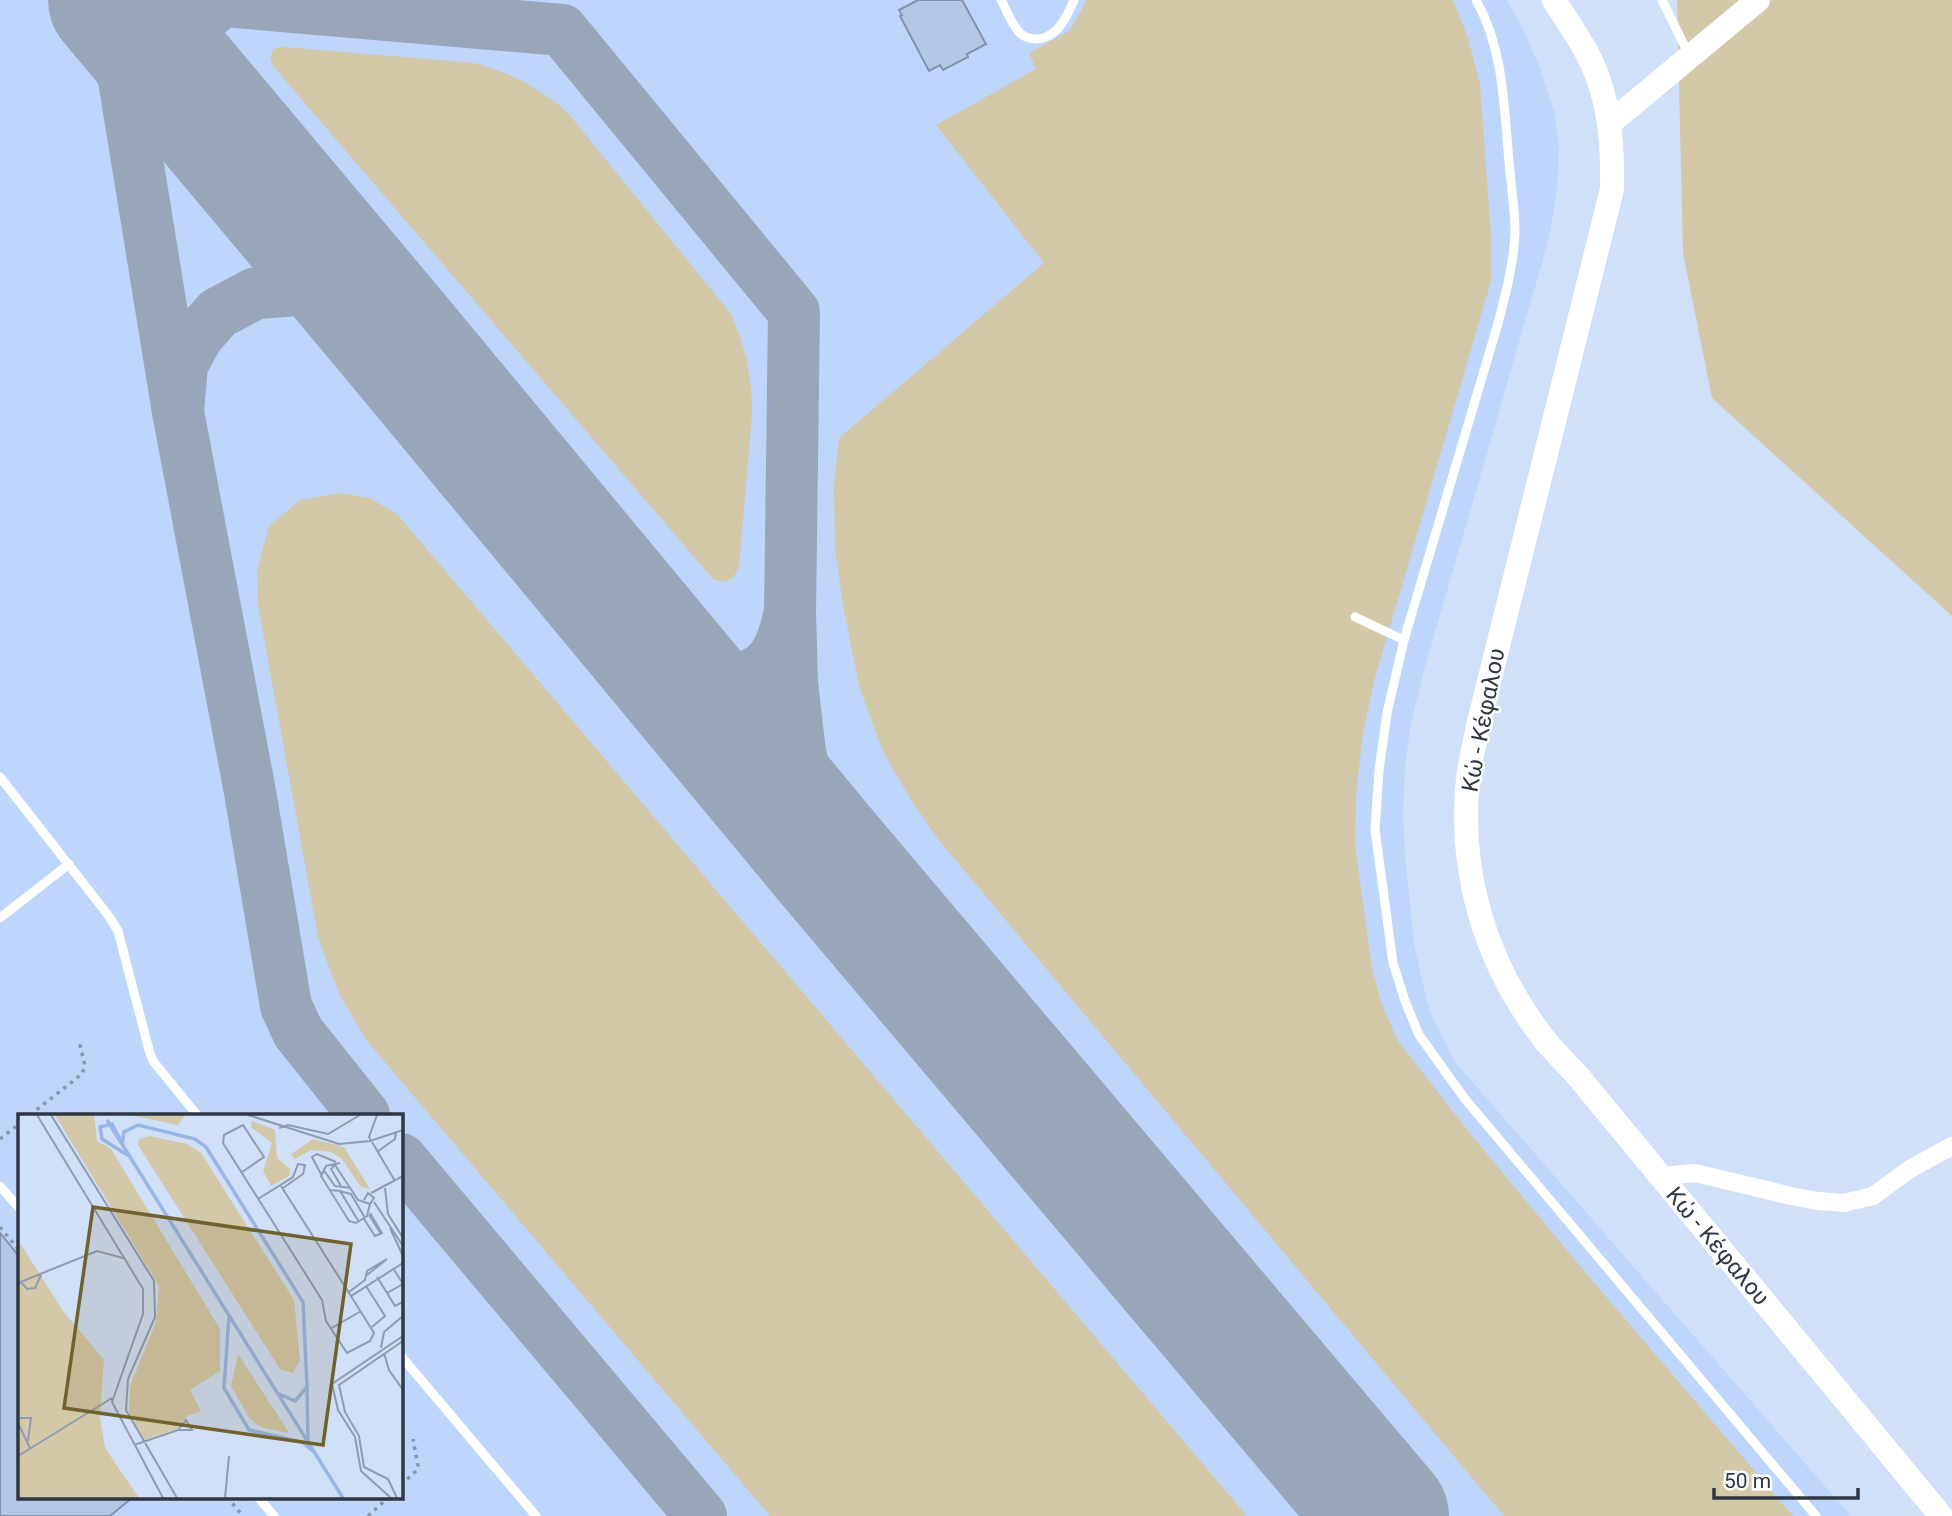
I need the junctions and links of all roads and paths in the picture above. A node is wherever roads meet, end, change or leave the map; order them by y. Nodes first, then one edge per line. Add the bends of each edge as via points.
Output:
1 (1001, 0) edge
2 (1074, 0) edge
3 (1476, 0) edge
4 (1554, 0) edge
5 (1662, 0) edge
6 (1758, 0) edge
7 (1690, 57) junction
8 (1610, 123) junction
9 (1355, 617) dead end
10 (1404, 640) junction
11 (0, 777) edge
12 (69, 864) junction
13 (0, 918) edge
14 (79, 1041) dead end
15 (31, 1114) edge
16 (196, 1114) edge
17 (18, 1125) edge
18 (0, 1139) edge
19 (1952, 1146) edge
20 (1660, 1175) junction
21 (0, 1186) edge
22 (18, 1207) edge
23 (0, 1227) edge
24 (18, 1249) edge
25 (402, 1357) edge
26 (412, 1439) dead end
27 (402, 1484) edge
28 (228, 1498) edge
29 (259, 1498) edge
30 (388, 1498) edge
31 (243, 1516) edge
32 (274, 1516) edge
33 (368, 1516) edge
34 (536, 1516) edge
35 (1816, 1516) edge
36 (1941, 1516) edge

1 - 2 lane via 1023,36 1042,39 1063,23
3 - 10 lane via 1496,51 1503,92 1515,232 1497,327
4 - 8 main road, Κώ - Κέφαλου via 1584,47
5 - 7 lane
6 - 7 main road
7 - 8 main road
8 - 20 main road, Κώ - Κέφαλου via 1612,188 1478,726 1468,777 1466,821 1477,907 1497,965 1515,998 1542,1037
9 - 10 lane
10 - 35 lane via 1387,713 1375,830 1393,963 1419,1035 1465,1099
11 - 12 lane
12 - 13 lane
12 - 16 lane via 118,931 153,1060
14 - 15 path via 85,1066 82,1074
17 - 18 path
19 - 20 street via 1873,1196 1844,1203 1791,1196 1695,1173
20 - 36 main road, Κώ - Κέφαλου
21 - 22 lane
23 - 24 path
25 - 34 lane
26 - 27 path via 418,1466
28 - 31 path
29 - 32 lane
30 - 33 path

